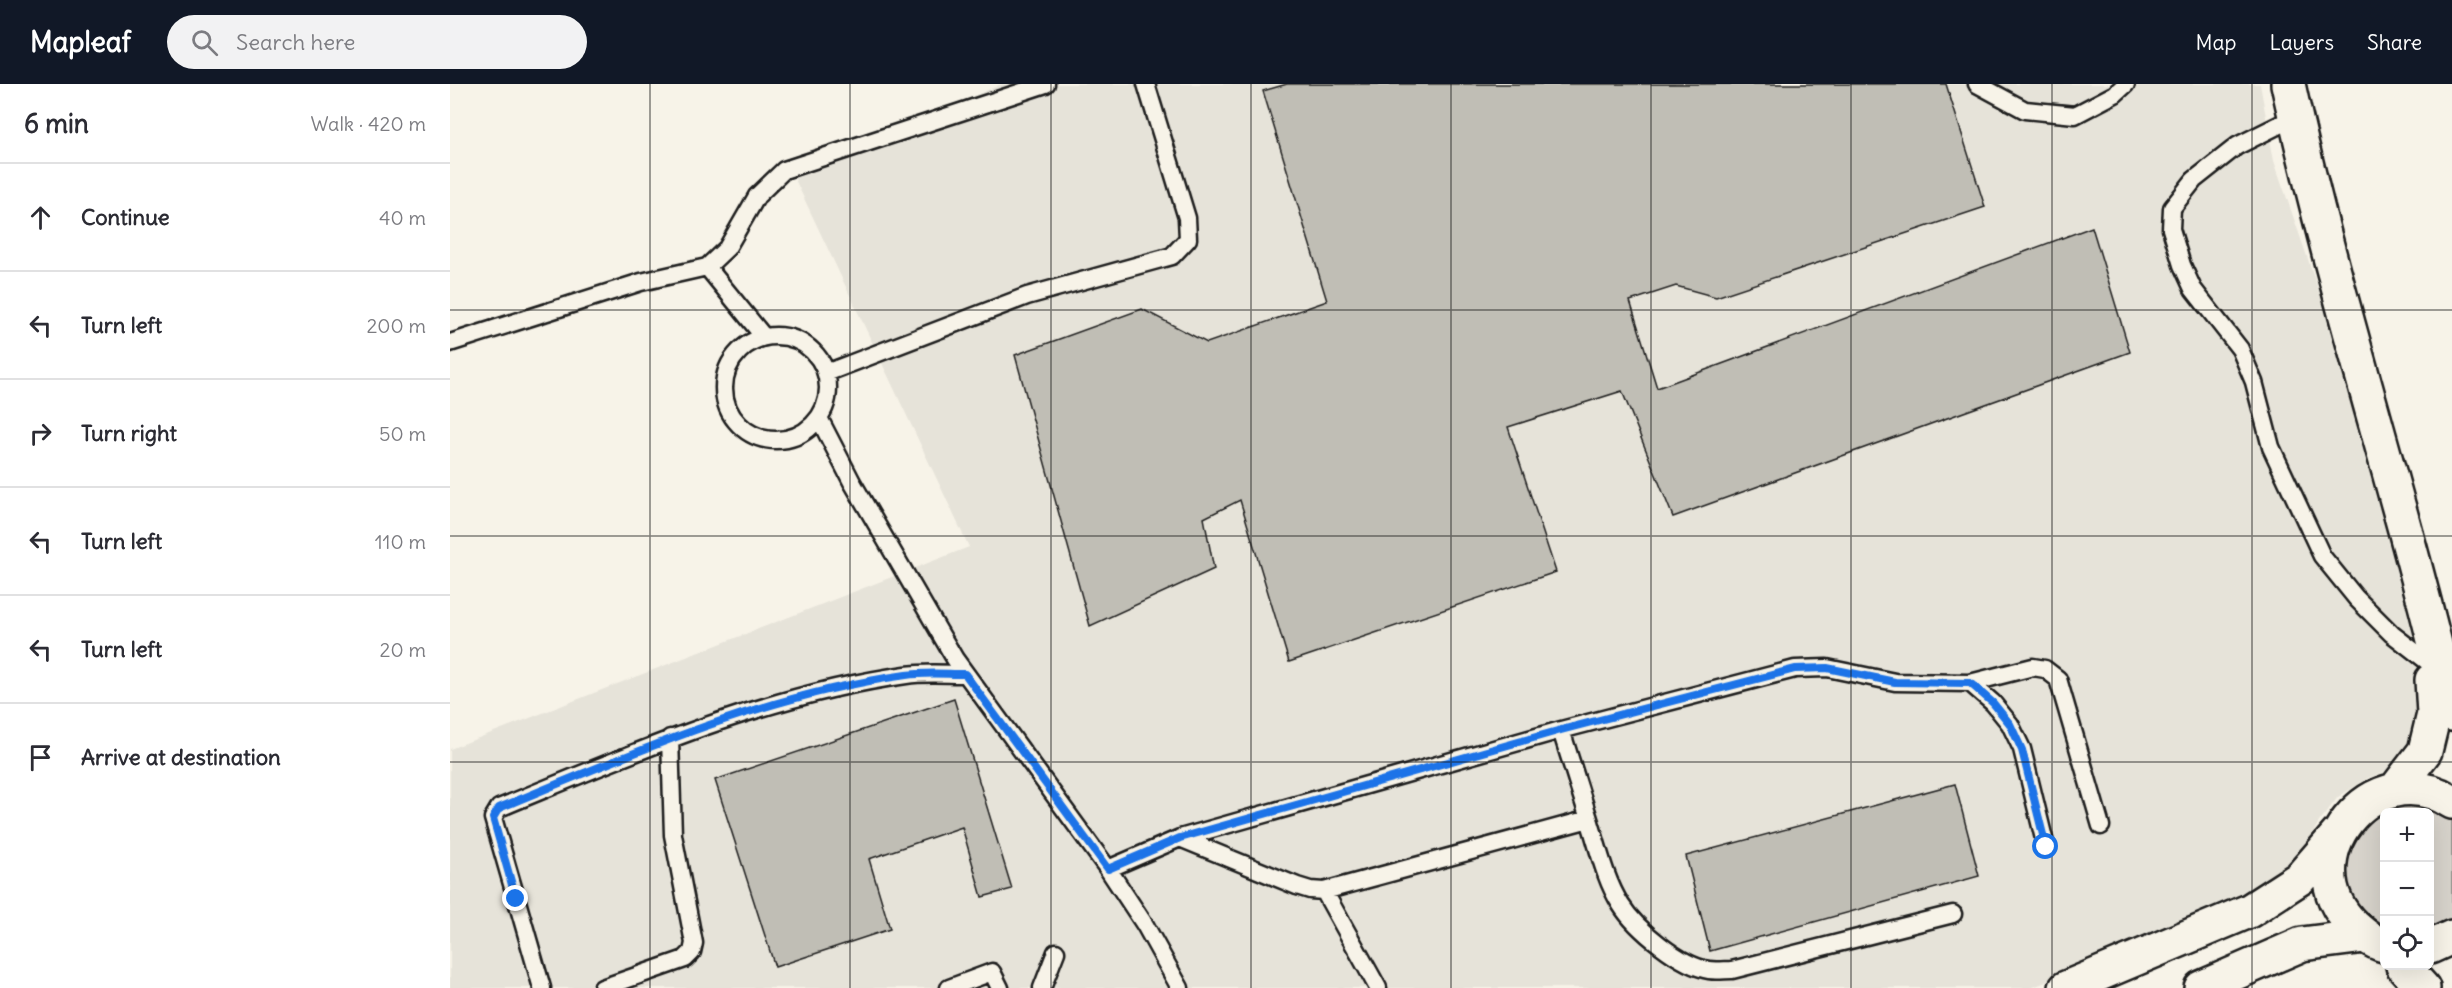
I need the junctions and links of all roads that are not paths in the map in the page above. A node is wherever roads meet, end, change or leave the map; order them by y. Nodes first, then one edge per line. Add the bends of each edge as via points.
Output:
1 (1046, 84) edge
2 (1146, 84) edge
3 (1977, 84) edge
4 (2126, 84) edge
5 (2288, 84) edge
6 (2295, 117) junction
7 (707, 267) junction
8 (764, 337) junction
9 (450, 343) edge
10 (826, 373) junction
11 (819, 418) junction
12 (2430, 618) junction
13 (2432, 665) junction
14 (965, 674) junction
15 (1970, 683) junction
16 (2452, 714) edge
17 (1561, 730) junction
18 (670, 738) junction
19 (2395, 790) junction
20 (2452, 802) edge
21 (1589, 819) junction
22 (2101, 826) dead end
23 (2337, 834) junction
24 (1180, 838) junction
25 (2046, 847) dead end
26 (1108, 869) junction
27 (1324, 891) junction
28 (1953, 914) dead end
29 (2452, 937) edge
30 (2380, 945) edge
31 (2434, 945) edge
32 (2380, 948) edge
33 (1056, 952) dead end
34 (2407, 970) edge
35 (542, 988) edge
36 (602, 988) edge
37 (949, 988) edge
38 (1000, 988) edge
39 (1042, 988) edge
40 (1180, 988) edge
41 (1378, 988) edge
42 (2066, 988) edge
43 (2201, 988) edge
44 (2423, 988) edge

1 - 7 lane via 784,170 757,196 727,248
2 - 10 lane via 1187,218 1188,239 1172,256 1027,296
3 - 4 lane via 2025,110 2075,115
5 - 6 street
6 - 12 street via 2361,377
6 - 13 lane via 2236,146 2194,180 2172,208 2171,229 2193,289 2240,349 2254,382 2271,447 2322,556 2392,634
7 - 8 lane
7 - 9 lane via 641,282
8 - 10 lane via 780,336 809,348
8 - 11 lane via 738,352 724,380 724,396 737,424 764,440 779,441 795,437
10 - 11 lane via 826,404
11 - 14 lane via 852,482
12 - 13 street
12 - 16 street
13 - 19 street via 2433,714 2425,751
14 - 18 lane via 907,675 793,698
14 - 26 lane
15 - 17 lane via 1895,682 1827,668 1795,669
15 - 22 lane via 2033,667 2045,669 2058,679
15 - 25 lane via 1993,703 2018,741
17 - 21 lane
17 - 24 lane
18 - 35 lane via 495,812 493,818
18 - 36 lane via 673,835 694,943 692,952 685,959
19 - 20 street via 2419,789
19 - 23 street via 2372,798 2352,813
21 - 27 lane
21 - 28 lane via 1621,906 1654,941 1691,964 1710,970 1732,970
23 - 30 street via 2330,861 2332,890 2344,916
23 - 42 street via 2300,878 2249,911
24 - 26 lane
24 - 27 lane via 1304,888
26 - 40 lane
27 - 41 lane
29 - 31 street
32 - 43 street via 2302,944
33 - 39 lane
34 - 44 street
37 - 38 lane via 992,972

